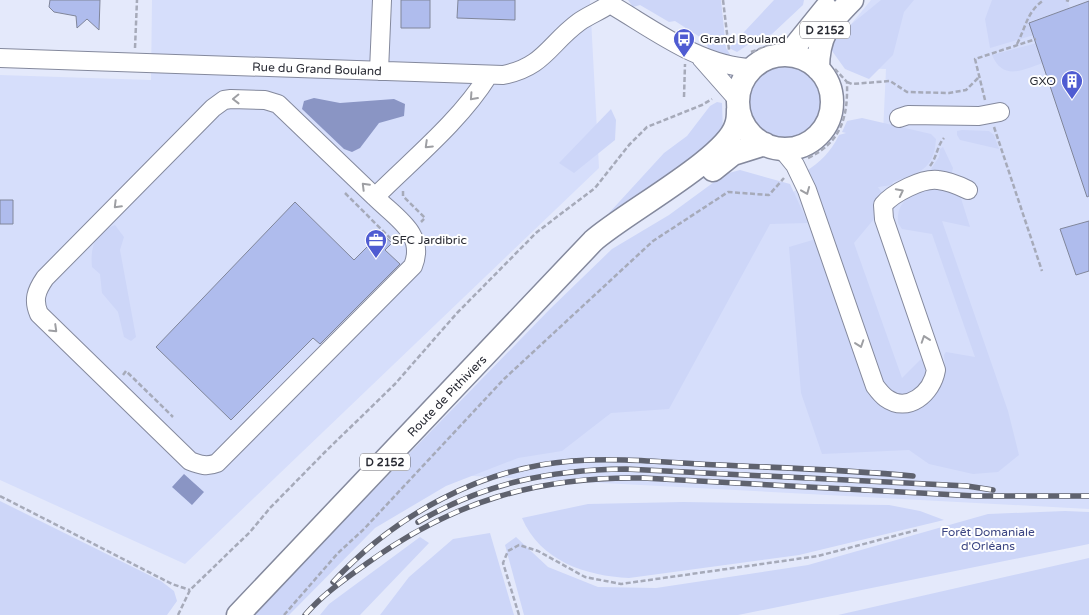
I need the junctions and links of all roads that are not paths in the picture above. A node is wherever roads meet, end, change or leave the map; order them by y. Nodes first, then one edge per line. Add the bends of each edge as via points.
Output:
1 (382, 0) edge
2 (834, 0) edge
3 (852, 0) edge
4 (610, 2) edge
5 (788, 55) junction
6 (0, 58) edge
7 (692, 58) junction
8 (752, 68) junction
9 (818, 68) junction
10 (379, 71) junction
11 (488, 76) junction
12 (738, 105) junction
13 (898, 118) dead end
14 (926, 124) dead end
15 (781, 153) junction
16 (968, 190) dead end
17 (375, 197) junction
18 (532, 308) junction
19 (238, 615) edge

1 - 10 street
2 - 5 main road, D 2152
3 - 9 main road, D 2152 via 833,18 822,36
4 - 7 street
4 - 11 street, Rue du Grand Bouland via 580,22 527,69
5 - 8 main road via 769,58
5 - 9 main road
6 - 10 street, Rue du Grand Bouland
7 - 8 street
7 - 12 street
8 - 12 main road via 742,83
9 - 15 main road via 831,93 826,123 816,137
10 - 11 street, Rue du Grand Bouland
11 -> 17 street via 462,110
12 - 15 main road via 747,130
12 - 18 main road, Route de Pithiviers / D 2152 via 736,125 724,144 677,182 608,228 556,279
13 - 14 street via 908,115 997,119
15 -> 16 street via 807,190 875,386 887,399 904,403 923,397 934,383 936,370 884,219 883,206 902,190 936,179
15 - 18 main road, Route de Pithiviers / D 2152 via 733,154 684,193 614,239
17 -> 17 street via 286,108 265,100 224,100 45,278 35,296 36,305 40,314 190,461 209,466 217,464 409,271 418,252 415,238
18 - 19 main road, Route de Pithiviers / D 2152

